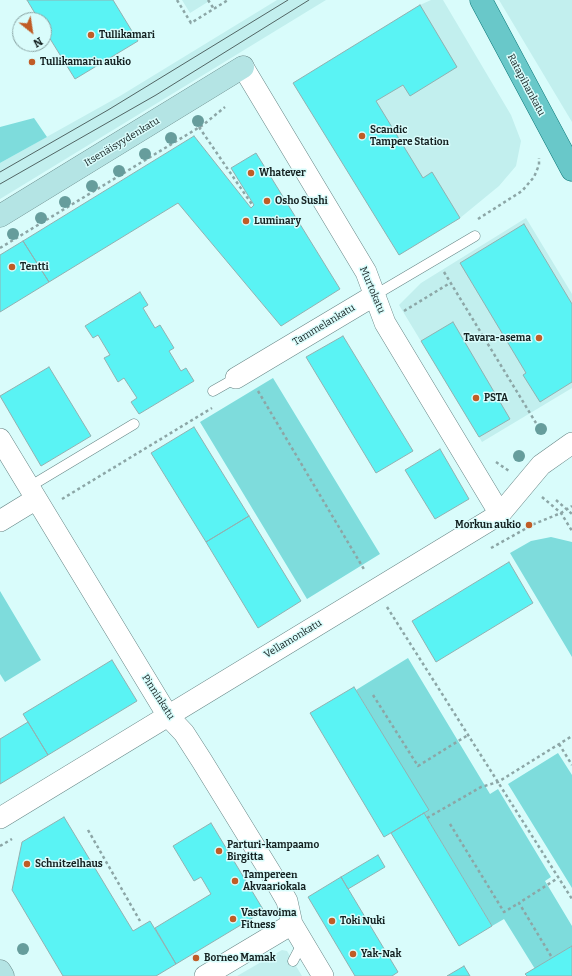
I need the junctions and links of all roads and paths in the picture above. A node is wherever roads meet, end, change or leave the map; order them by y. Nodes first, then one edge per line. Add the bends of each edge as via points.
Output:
1 (177, 0) edge
2 (208, 0) edge
3 (228, 0) edge
4 (481, 0) edge
5 (214, 9) junction
6 (243, 68) joint
7 (229, 103) dead end
8 (199, 127) junction
9 (572, 170) edge
10 (253, 206) dead end
11 (0, 216) edge
12 (475, 236) dead end
13 (0, 248) edge
14 (436, 259) junction
15 (450, 283) junction
16 (374, 295) junction
17 (400, 313) dead end
18 (236, 378) joint
19 (257, 389) dead end
20 (213, 392) dead end
21 (214, 407) dead end
22 (536, 423) dead end
23 (134, 424) dead end
24 (0, 439) edge
25 (572, 443) edge
26 (36, 499) junction
27 (556, 500) dead end
28 (572, 506) edge
29 (567, 509) junction
30 (500, 514) junction
31 (572, 514) edge
32 (0, 521) edge
33 (572, 531) edge
34 (376, 589) junction
35 (373, 695) dead end
36 (168, 716) junction
37 (468, 735) junction
38 (572, 736) edge
39 (560, 744) junction
40 (572, 764) edge
41 (498, 782) junction
42 (0, 818) edge
43 (427, 818) dead end
44 (450, 824) dead end
45 (88, 830) dead end
46 (558, 878) junction
47 (572, 900) edge
48 (518, 903) junction
49 (140, 921) dead end
50 (292, 924) junction
51 (303, 942) junction
52 (551, 956) dead end
53 (293, 961) dead end
54 (0, 971) edge
55 (3, 976) edge
56 (205, 976) edge
57 (323, 976) edge

1 - 5 path via 191,23
2 - 5 path
3 - 5 path
4 - 9 main road, Ratapihankatu
6 - 11 main road, Itsenäisyydenkatu
6 - 16 street, Murtokatu via 366,272
7 - 8 path
8 - 10 path
8 - 13 path
12 - 14 lane, Tammelankatu
14 - 15 path
14 - 16 lane, Tammelankatu
15 - 17 path
15 - 22 path
16 - 18 street, Tammelankatu
16 - 30 street, Murtokatu via 385,323
18 - 20 lane
19 - 34 path
21 - 26 path
23 - 26 lane
24 - 26 street, Pinninkatu
25 - 30 street, Vellamonkatu via 541,465
26 - 32 street
26 - 36 street, Pinninkatu
27 - 29 path
28 - 29 path
29 - 31 path
29 - 33 path via 561,513
30 - 34 street, Vellamonkatu
34 - 36 street, Vellamonkatu
34 - 37 path
35 - 37 path via 418,766
36 - 42 street, Vellamonkatu
36 - 50 street, Pinninkatu via 184,733 272,875 287,901
37 - 41 path
38 - 39 path
39 - 40 path
39 - 41 path
41 - 43 path via 480,787
41 - 46 path
44 - 48 path via 504,912
45 - 49 path
46 - 47 path
46 - 48 path
48 - 52 path
50 - 51 street, Pinninkatu
50 - 56 street
51 - 53 lane
51 - 57 street, Pinninkatu
54 - 55 main road

